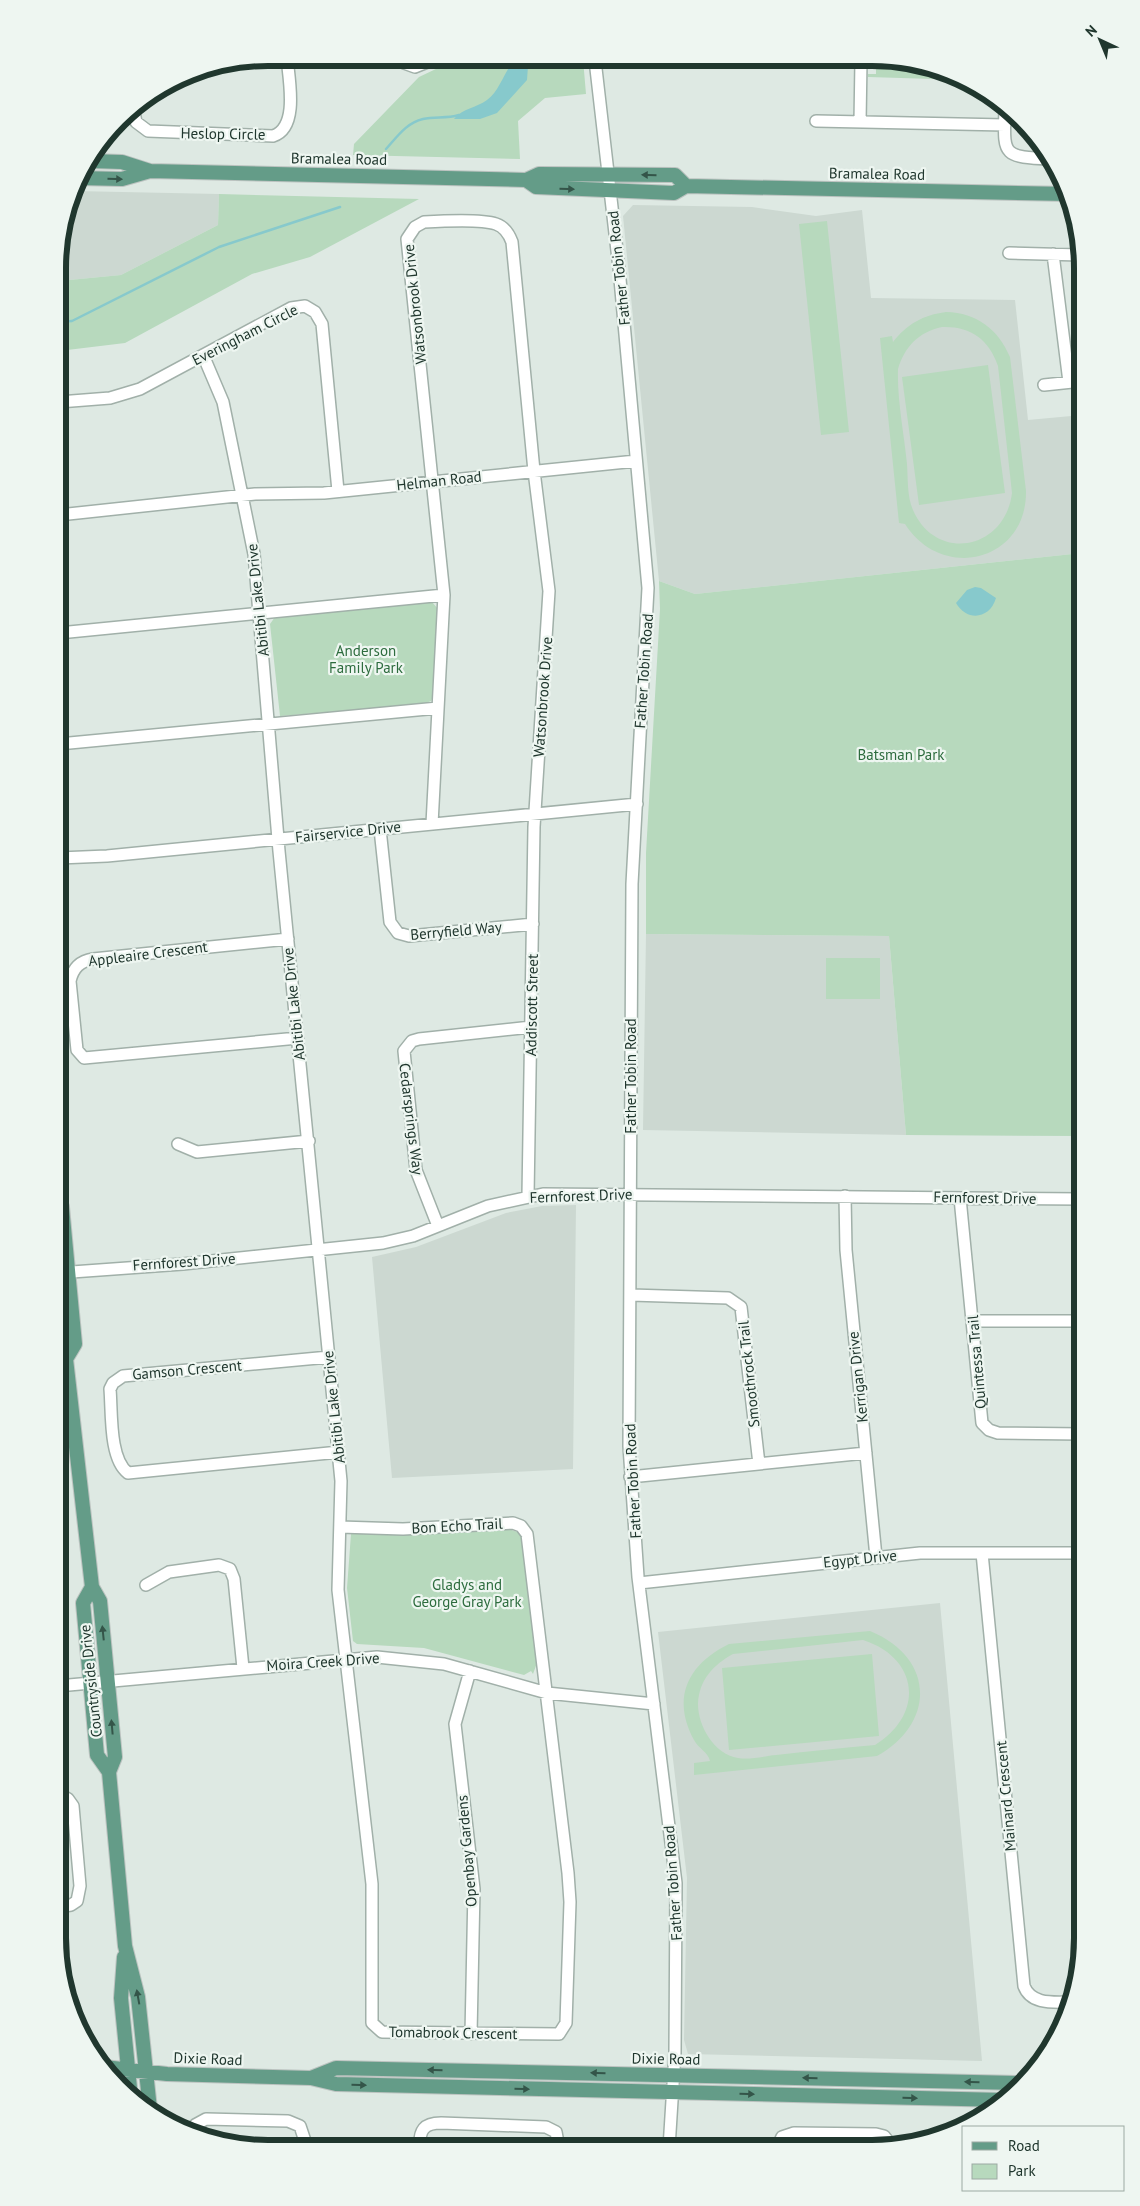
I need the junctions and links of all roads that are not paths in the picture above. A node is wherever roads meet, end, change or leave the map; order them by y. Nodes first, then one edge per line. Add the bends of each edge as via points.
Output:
1 (287, 66) edge
2 (596, 66) edge
3 (861, 66) edge
4 (1005, 116) edge
5 (134, 117) edge
6 (816, 121) dead end
7 (860, 122) junction
8 (1005, 125) junction
9 (1041, 158) edge
10 (97, 161) edge
11 (150, 171) junction
12 (609, 174) junction
13 (87, 178) edge
14 (526, 180) junction
15 (686, 186) junction
16 (611, 191) junction
17 (1059, 194) edge
18 (1009, 253) dead end
19 (1053, 254) junction
20 (1073, 255) edge
21 (203, 355) junction
22 (1069, 382) junction
23 (1074, 382) edge
24 (1044, 384) dead end
25 (66, 401) edge
26 (636, 461) junction
27 (534, 470) junction
28 (432, 482) junction
29 (338, 491) junction
30 (242, 496) junction
31 (66, 514) edge
32 (444, 595) junction
33 (259, 613) junction
34 (66, 632) edge
35 (438, 708) junction
36 (270, 725) junction
37 (66, 743) edge
38 (637, 804) junction
39 (535, 813) junction
40 (432, 824) junction
41 (380, 829) junction
42 (278, 839) junction
43 (66, 858) edge
44 (533, 924) junction
45 (288, 939) junction
46 (531, 1027) junction
47 (298, 1038) junction
48 (309, 1141) junction
49 (178, 1144) dead end
50 (630, 1194) junction
51 (528, 1196) junction
52 (845, 1196) junction
53 (960, 1198) junction
54 (1074, 1199) edge
55 (438, 1226) junction
56 (319, 1251) junction
57 (66, 1273) edge
58 (66, 1291) edge
59 (631, 1295) junction
60 (973, 1321) junction
61 (1074, 1321) edge
62 (329, 1357) junction
63 (66, 1360) joint
64 (1074, 1434) edge
65 (339, 1452) junction
66 (866, 1453) junction
67 (759, 1464) junction
68 (630, 1477) junction
69 (340, 1527) junction
70 (982, 1553) junction
71 (1074, 1553) edge
72 (876, 1557) junction
73 (639, 1583) junction
74 (146, 1585) dead end
75 (92, 1587) junction
76 (346, 1659) junction
77 (243, 1668) junction
78 (470, 1671) junction
79 (108, 1682) junction
80 (90, 1683) junction
81 (66, 1685) edge
82 (547, 1693) junction
83 (654, 1704) junction
84 (109, 1772) junction
85 (66, 1798) edge
86 (66, 1906) edge
87 (125, 1946) junction
88 (1063, 2002) edge
89 (471, 2034) junction
90 (114, 2069) edge
91 (128, 2070) junction
92 (146, 2072) junction
93 (673, 2075) junction
94 (312, 2078) junction
95 (1013, 2083) edge
96 (130, 2085) edge
97 (671, 2092) junction
98 (993, 2100) edge
99 (149, 2101) edge
100 (195, 2126) edge
101 (886, 2139) edge
102 (305, 2140) edge
103 (420, 2140) edge
104 (558, 2140) edge
105 (669, 2140) edge
106 (781, 2140) edge

1 - 5 street, Heslop Circle via 290,115 287,127 273,136 153,132 139,126
2 - 12 street, Father Tobin Road
3 - 7 street
4 - 8 street
6 - 7 street
7 - 8 street
8 - 9 street via 1006,148 1013,156
10 - 11 main road, Bramalea Road via 122,162
13 -> 11 main road, Bramalea Road via 122,179
11 - 14 main road, Bramalea Road
12 - 14 main road, Bramalea Road via 539,174
15 -> 12 main road, Bramalea Road via 675,175
12 - 16 street, Father Tobin Road
14 -> 16 main road, Bramalea Road via 536,187
15 - 16 main road, Bramalea Road via 674,193
15 - 17 main road, Bramalea Road
16 - 26 street, Father Tobin Road
18 - 19 street
19 - 20 street
19 - 22 street
21 - 25 street, Everingham Circle via 124,396
21 - 29 street, Everingham Circle via 292,308 305,306 315,312 322,324
21 - 30 street, Abitibi Lake Drive via 220,394
22 - 23 street
22 - 24 street
26 - 27 street, Helman Road
26 - 38 street, Father Tobin Road via 648,588
27 - 28 street, Helman Road
27 - 28 street, Watsonbrook Drive via 510,235 502,227 490,223 424,222 409,232 406,247 414,292
27 - 39 street, Watsonbrook Drive via 549,591
28 - 29 street, Helman Road
28 - 32 street, Watsonbrook Drive
29 - 30 street, Helman Road
30 - 31 street
30 - 33 street, Abitibi Lake Drive via 251,536
32 - 33 street
32 - 35 street, Watsonbrook Drive
33 - 34 street
33 - 36 street, Abitibi Lake Drive
35 - 36 street
35 - 40 street, Watsonbrook Drive
36 - 37 street
36 - 42 street, Abitibi Lake Drive
38 - 39 street, Fairservice Drive
38 - 50 street, Father Tobin Road via 632,884
39 - 40 street, Fairservice Drive
39 - 44 street, Addiscott Street
40 - 41 street, Fairservice Drive
41 - 42 street, Fairservice Drive
41 - 44 street, Berryfield Way via 390,922 398,933 409,936
42 - 43 street, Fairservice Drive
42 - 45 street, Abitibi Lake Drive
44 - 46 street, Addiscott Street
45 - 47 street, Abitibi Lake Drive
45 - 47 street, Appleaire Crescent via 93,959 81,963 73,971 70,981 77,1050 84,1058
46 - 51 street, Addiscott Street
46 - 55 street, Cedarsprings Way via 419,1039 412,1041 404,1051 414,1160 418,1179
47 - 48 street, Abitibi Lake Drive
48 - 49 street via 197,1152
48 - 56 street, Abitibi Lake Drive
50 - 51 street, Fernforest Drive
50 - 52 street, Fernforest Drive
50 - 59 street, Father Tobin Road
51 - 55 street, Fernforest Drive via 482,1208
52 - 53 street, Fernforest Drive
52 - 66 street, Kerrigan Drive via 846,1250
53 - 54 street, Fernforest Drive
53 - 60 street, Quintessa Trail
55 - 56 street, Fernforest Drive via 389,1242
56 - 57 street, Fernforest Drive
56 - 62 street, Abitibi Lake Drive
58 - 63 main road, Countryside Drive via 75,1344
59 - 67 street, Smoothrock Trail via 728,1298 741,1306
59 - 68 street, Father Tobin Road
60 - 61 street
60 - 64 street, Quintessa Trail via 982,1423 998,1433
62 - 65 street, Abitibi Lake Drive
62 - 65 street, Gamson Crescent via 123,1376 110,1389 116,1456 122,1469 128,1473
63 - 75 main road, Countryside Drive
65 - 69 street, Abitibi Lake Drive via 342,1481
66 - 67 street
66 - 72 street, Kerrigan Drive
67 - 68 street
68 - 73 street, Father Tobin Road
69 - 76 street, Abitibi Lake Drive via 338,1590
69 - 82 street, Bon Echo Trail via 403,1529 513,1523 522,1526 529,1539
70 - 71 street, Egypt Drive
70 - 72 street, Egypt Drive
70 - 88 street, Mainard Crescent via 1024,1986 1026,1992 1039,2000
72 - 73 street, Egypt Drive
73 - 83 street, Father Tobin Road
74 - 77 street via 169,1572 220,1565 230,1569 234,1579
79 -> 75 main road, Countryside Drive via 100,1601
75 - 80 main road, Countryside Drive via 83,1604
76 - 77 street, Moira Creek Drive
76 - 78 street, Moira Creek Drive via 406,1658
76 - 89 street, Tomabrook Crescent via 374,1901 372,2023 382,2032
77 - 79 street, Moira Creek Drive
78 - 82 street, Moira Creek Drive
78 - 89 street, Openbay Gardens via 455,1724 474,1888
79 - 80 street, Moira Creek Drive
84 -> 79 main road, Countryside Drive via 115,1756
80 - 81 street, Moira Creek Drive
80 - 84 main road, Countryside Drive via 97,1755
82 - 83 street, Moira Creek Drive
82 - 89 street, Tomabrook Crescent via 569,1888 566,2023 559,2034 552,2036
83 - 93 street, Father Tobin Road via 676,1883
84 - 87 main road, Countryside Drive
85 - 86 street via 73,1806 80,1886 77,1901
87 - 91 main road, Countryside Drive via 121,1998
92 -> 87 main road, Countryside Drive via 138,1997
90 - 91 main road, Dixie Road
91 - 92 main road, Dixie Road
91 - 96 main road, Countryside Drive
92 - 94 main road, Dixie Road
92 - 99 main road, Countryside Drive
93 -> 94 main road, Dixie Road via 336,2068
95 -> 93 main road, Dixie Road
93 - 97 street, Father Tobin Road
94 -> 97 main road, Dixie Road via 336,2084
97 -> 98 main road, Dixie Road
97 - 105 street, Father Tobin Road
100 - 102 street via 206,2119 288,2121 300,2126
101 - 106 street via 876,2134 794,2133
103 - 104 street via 424,2127 441,2123 546,2127 556,2132

